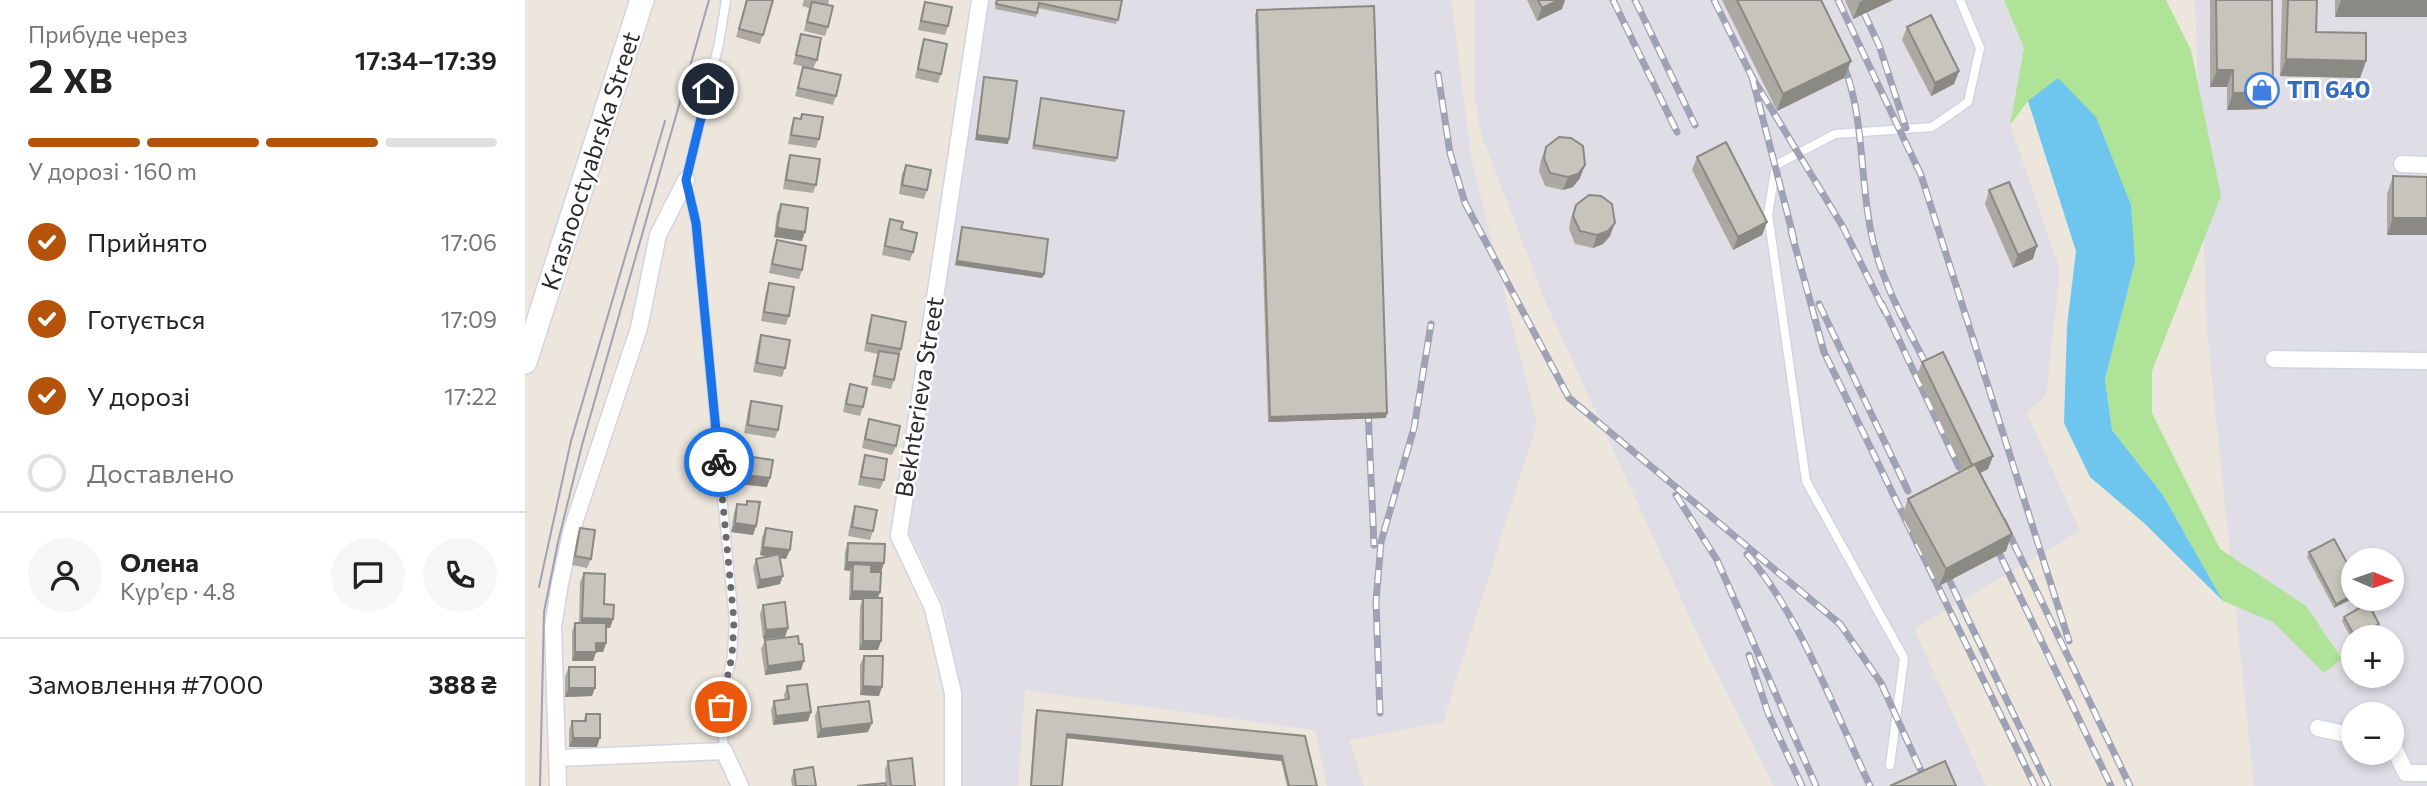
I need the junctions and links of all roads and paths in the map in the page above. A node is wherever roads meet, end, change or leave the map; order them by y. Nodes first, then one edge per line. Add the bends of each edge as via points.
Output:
1 (642, 0) edge
2 (726, 0) edge
3 (980, 0) edge
4 (1960, 0) edge
5 (2402, 164) dead end
6 (2427, 165) edge
7 (686, 180) junction
8 (2274, 359) dead end
9 (2427, 361) edge
10 (525, 362) edge
11 (2318, 728) dead end
12 (2341, 733) edge
13 (724, 751) junction
14 (558, 758) junction
15 (1890, 765) dead end
16 (2402, 765) edge
17 (2427, 773) edge
18 (558, 786) edge
19 (740, 786) edge
20 (953, 786) edge

1 - 10 main road, Krasnooctyabrska Street
2 - 7 lane
3 - 20 street, Bekhterieva Street via 899,536 933,608 953,693
4 - 15 lane via 1980,48 1968,102 1932,127 1835,134 1776,165 1768,215 1806,481 1904,658
5 - 6 street
7 - 13 lane via 696,223 734,621 721,707
7 - 14 street via 658,235 639,328 572,529 553,626
8 - 9 street
11 - 12 street
13 - 14 street
13 - 19 street
14 - 18 street
16 - 17 street via 2406,773

